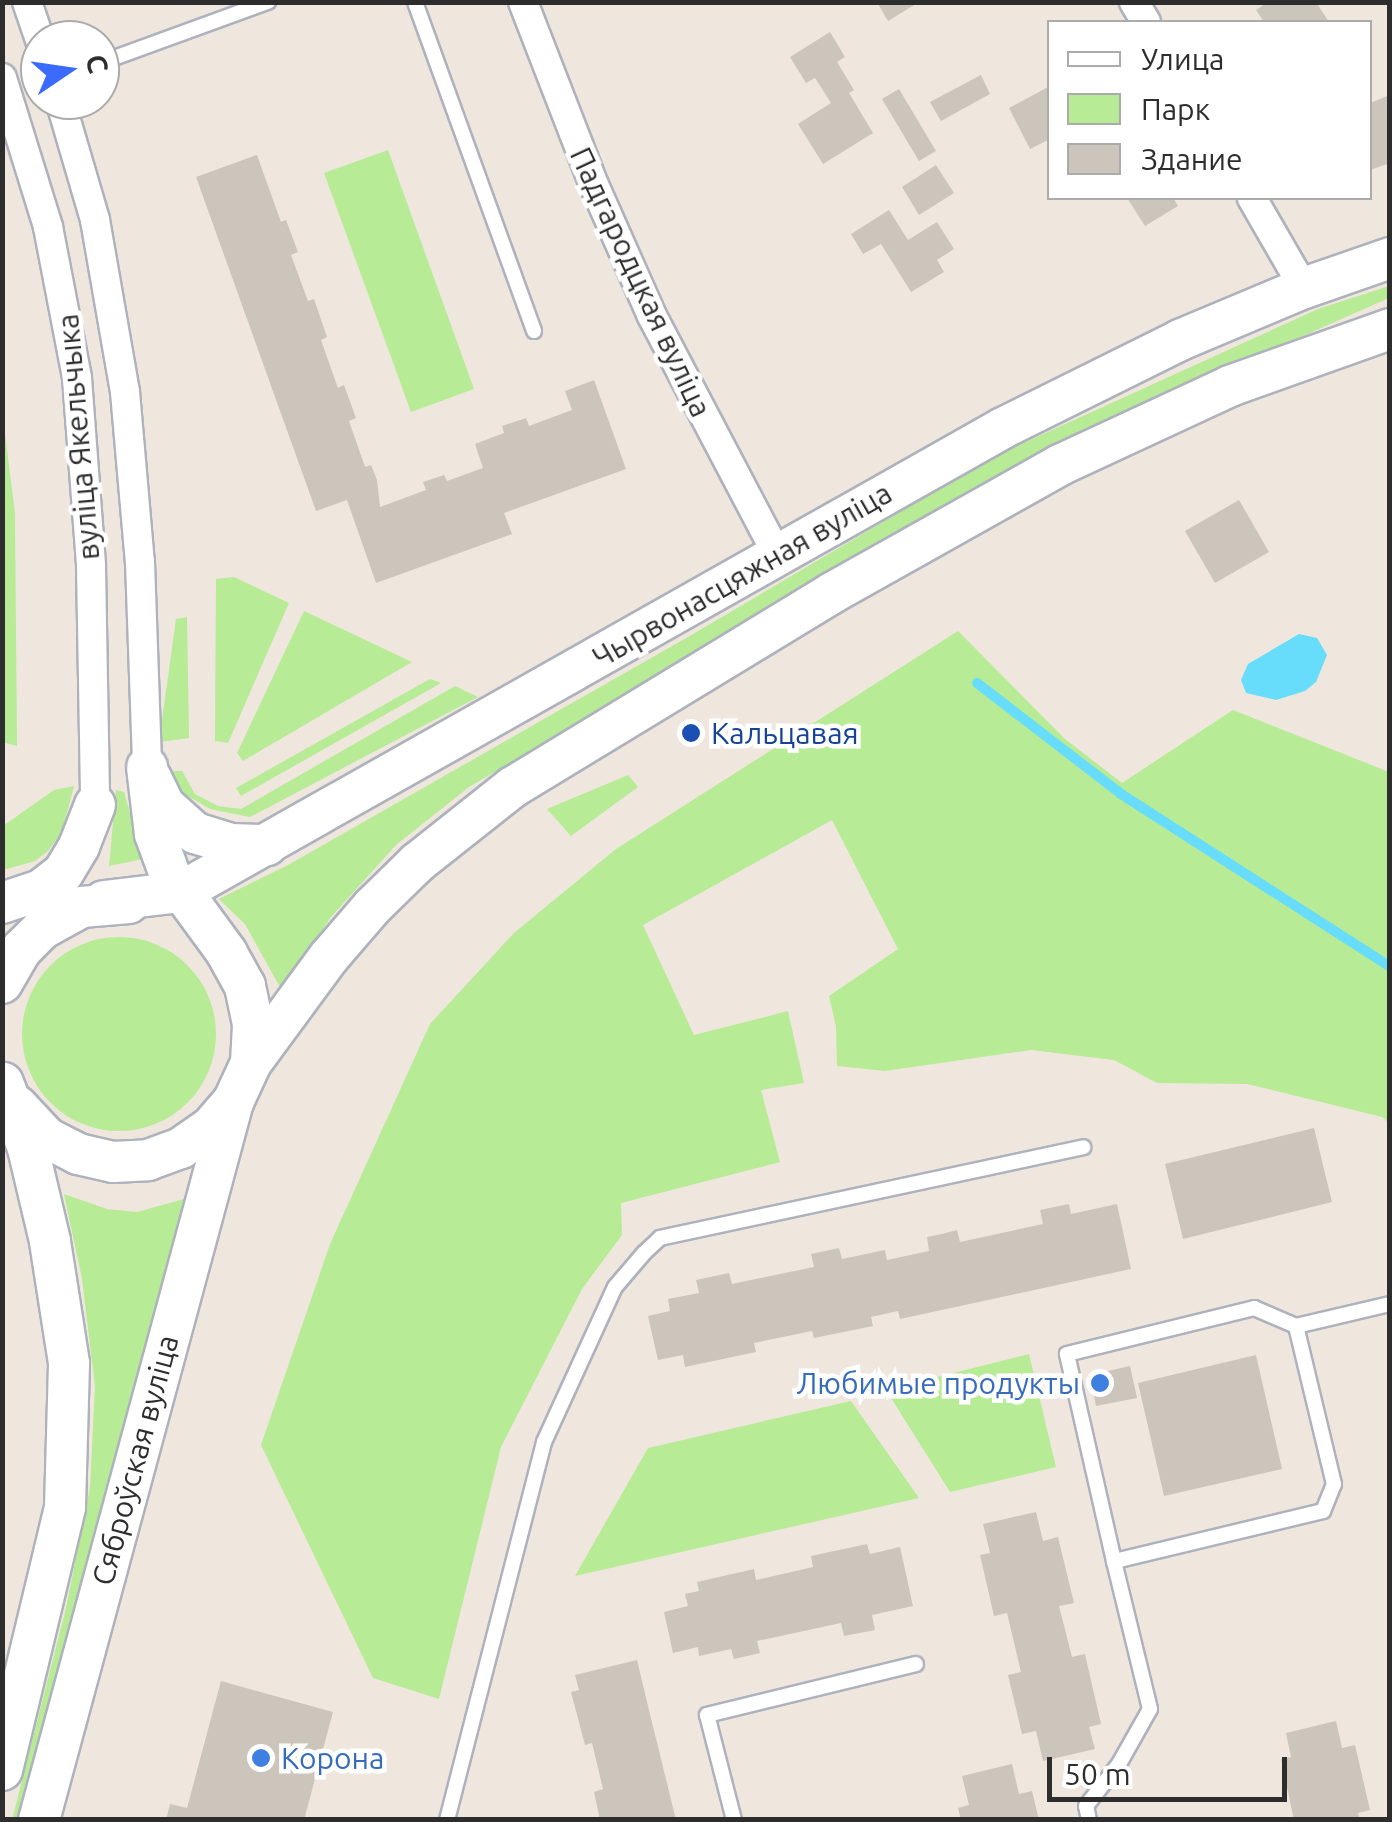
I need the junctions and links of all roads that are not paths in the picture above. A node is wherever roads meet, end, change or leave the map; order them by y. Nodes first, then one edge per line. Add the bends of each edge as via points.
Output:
1 (268, 2) edge
2 (415, 2) edge
3 (523, 2) edge
4 (120, 56) edge
5 (2, 78) edge
6 (66, 120) edge
7 (1253, 200) edge
8 (1390, 258) edge
9 (1304, 288) junction
10 (1390, 329) edge
11 (534, 332) dead end
12 (776, 554) junction
13 (147, 767) junction
14 (94, 806) junction
15 (267, 845) junction
16 (181, 892) junction
17 (2, 906) edge
18 (84, 907) junction
19 (227, 953) junction
20 (2, 982) edge
21 (251, 1063) junction
22 (3, 1082) edge
23 (233, 1102) junction
24 (1083, 1147) dead end
25 (1390, 1304) edge
26 (1296, 1326) junction
27 (1114, 1560) junction
28 (916, 1664) dead end
29 (2, 1770) edge
30 (39, 1820) edge
31 (447, 1820) edge
32 (734, 1820) edge
33 (1089, 1820) edge

1 - 4 lane
2 - 11 lane
3 - 12 street, Падгародцкая вуліца via 652,316
5 - 14 street, вуліца Якельчыка via 48,227 77,378 91,566
6 - 13 street, вуліца Якельчыка via 117,330 140,562
7 - 9 street
8 - 9 main road, Чырвонасцяжная вуліца
9 - 12 main road, Чырвонасцяжная вуліца via 1103,376
10 - 21 main road, Чырвонасцяжная вуліца via 1230,386 1060,466 832,593 512,787 372,907
12 - 15 main road, Чырвонасцяжная вуліца
13 - 15 main road via 164,805 195,833
13 - 16 main road via 155,834
14 - 17 main road via 62,873
14 - 18 main road
15 - 16 main road, Чырвонасцяжная вуліца
16 - 18 main road, Чырвонасцяжная вуліца
16 - 19 main road
17 - 18 main road via 28,915
18 - 19 main road via 149,904 206,930
18 - 20 main road via 22,949
19 - 21 main road via 245,986 253,1024
21 - 23 main road
22 - 23 main road via 47,1138 113,1162 148,1160 181,1148
22 - 29 main road, Сяброўская вуліца via 28,1148 50,1240 68,1363 65,1507
23 - 30 main road, Сяброўская вуліца
24 - 31 lane via 660,1238 644,1253 615,1286 544,1442
25 - 26 lane
26 - 27 lane via 1334,1484 1322,1511
26 - 27 lane via 1254,1308 1068,1354
27 - 33 lane via 1150,1708 1120,1764 1086,1806
28 - 32 lane via 707,1715

